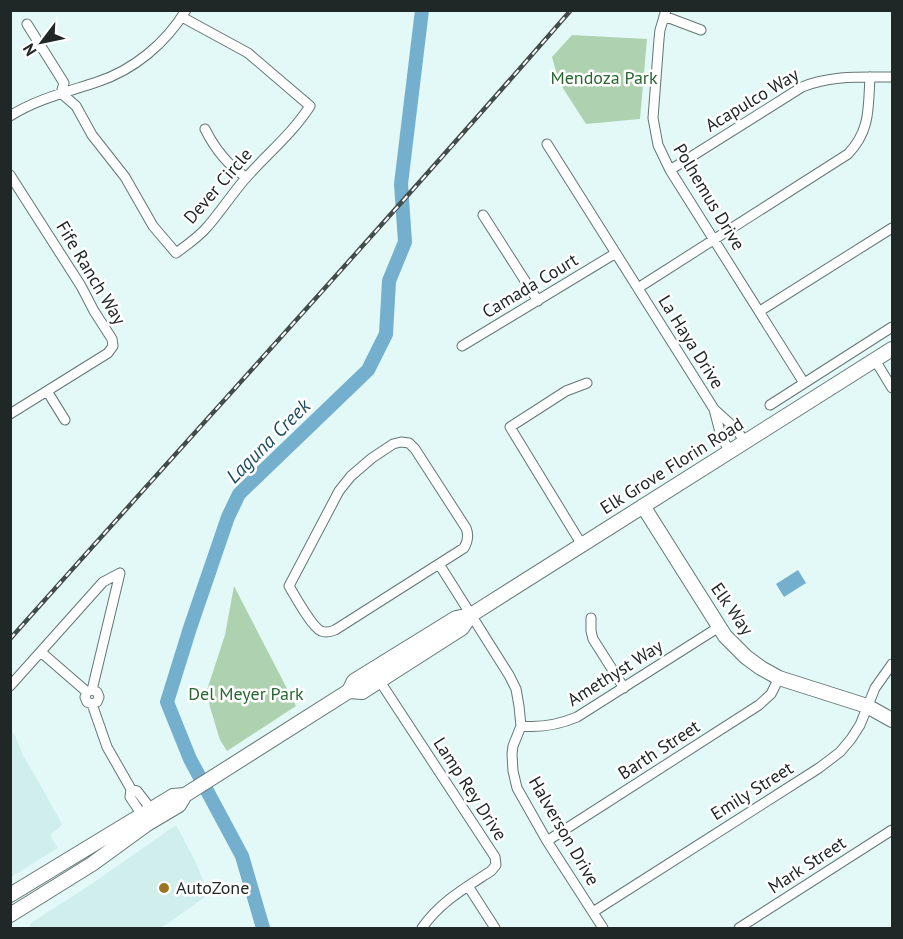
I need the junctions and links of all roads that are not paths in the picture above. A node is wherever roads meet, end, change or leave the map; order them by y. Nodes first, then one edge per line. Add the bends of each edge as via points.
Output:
1 (184, 14) edge
2 (665, 14) edge
3 (27, 24) dead end
4 (701, 30) dead end
5 (870, 77) junction
6 (892, 77) edge
7 (61, 93) junction
8 (10, 116) edge
9 (205, 129) dead end
10 (547, 144) dead end
11 (670, 170) junction
12 (10, 175) edge
13 (246, 177) junction
14 (483, 215) dead end
15 (892, 228) edge
16 (715, 239) junction
17 (616, 253) junction
18 (638, 288) junction
19 (538, 301) junction
20 (760, 311) junction
21 (892, 327) edge
22 (462, 346) dead end
23 (892, 349) edge
24 (875, 360) junction
25 (587, 383) dead end
26 (804, 383) junction
27 (892, 388) edge
28 (47, 391) junction
29 (770, 405) dead end
30 (714, 410) junction
31 (10, 414) edge
32 (65, 420) dead end
33 (745, 442) junction
34 (730, 452) junction
35 (643, 506) junction
36 (582, 544) junction
37 (439, 564) junction
38 (471, 615) junction
39 (591, 618) dead end
40 (719, 627) junction
41 (42, 653) junction
42 (892, 664) edge
43 (778, 678) junction
44 (379, 680) junction
45 (10, 686) edge
46 (624, 687) junction
47 (90, 691) junction
48 (349, 691) junction
49 (867, 706) junction
50 (892, 720) edge
51 (521, 726) junction
52 (186, 795) junction
53 (146, 812) junction
54 (892, 830) edge
55 (126, 840) junction
56 (547, 841) junction
57 (468, 886) junction
58 (10, 895) edge
59 (593, 912) junction
60 (10, 915) edge
61 (422, 928) edge
62 (495, 928) edge
63 (603, 928) edge
64 (739, 928) edge

1 - 7 street via 163,40 135,63 103,80
1 - 13 street, Dever Circle via 248,53 310,106 291,132
2 - 4 street
2 - 11 street, Polhemus Drive via 659,39 653,118 658,145
3 - 7 street via 64,83
5 - 6 street, Acapulco Way
5 - 11 street, Acapulco Way via 841,77 802,87
5 - 16 street via 866,127 854,148
7 - 8 street
7 - 13 street, Dever Circle via 76,106 153,226 176,253 207,227
9 - 13 street via 219,154
10 - 17 street, La Haya Drive
11 - 16 street, Polhemus Drive
12 - 28 street, Fife Ranch Way via 112,339 108,353
14 - 19 street
15 - 20 street
16 - 18 street
16 - 20 street, Polhemus Drive
17 - 18 street, La Haya Drive
17 - 19 street, Camada Court
18 - 30 street, La Haya Drive
19 - 22 street, Camada Court
20 - 26 street, Polhemus Drive
21 - 26 street
23 - 24 main road, Elk Grove Florin Road
24 - 27 street
24 - 33 main road, Elk Grove Florin Road
25 - 36 street via 566,391 510,427
26 - 29 street
28 - 31 street, Fife Ranch Way
28 - 32 street
30 - 33 street
30 - 34 street, La Haya Drive
33 - 34 main road, Elk Grove Florin Road
34 - 35 main road, Elk Grove Florin Road
35 - 36 main road, Elk Grove Florin Road
35 - 40 main road, Elk Way
36 - 38 main road, Elk Grove Florin Road
37 - 37 street via 464,548 467,532 415,449 401,442 372,458 339,490 289,586 316,628 330,632
37 - 38 street, Halverson Drive
38 - 44 main road, Elk Grove Florin Road via 462,628
38 - 48 main road, Elk Grove Florin Road via 456,618 354,681
38 - 51 street, Halverson Drive via 512,681
39 - 46 street via 593,639
40 - 43 main road, Elk Way via 746,657
40 - 46 street, Amethyst Way
41 - 45 street
41 - 47 street
41 - 47 street via 103,582 120,573
42 - 49 street, Emily Street
43 - 49 main road, Elk Way
43 - 56 street, Barth Street via 771,694 759,705
44 - 48 main road, Elk Grove Florin Road via 362,692
44 - 57 street, Lamp Rey Drive via 495,857 496,865 491,871
46 - 51 street, Amethyst Way via 569,720
47 - 53 street via 85,697 92,704 107,747 131,789 138,791
48 - 52 main road, Elk Grove Florin Road
49 - 50 main road, Elk Way
49 - 59 street, Emily Street via 860,725 832,758
51 - 56 street, Halverson Drive via 513,746 514,779
52 - 53 main road, Elk Grove Florin Road via 173,796
52 - 55 main road, Elk Grove Florin Road via 179,805
53 - 55 main road via 153,816 130,830
53 - 58 main road, Elk Grove Florin Road
54 - 64 street, Mark Street
55 - 60 main road, Elk Grove Florin Road
56 - 59 street, Halverson Drive
57 - 61 street, Lamp Rey Drive via 435,911
57 - 62 street
59 - 63 street, Halverson Drive

